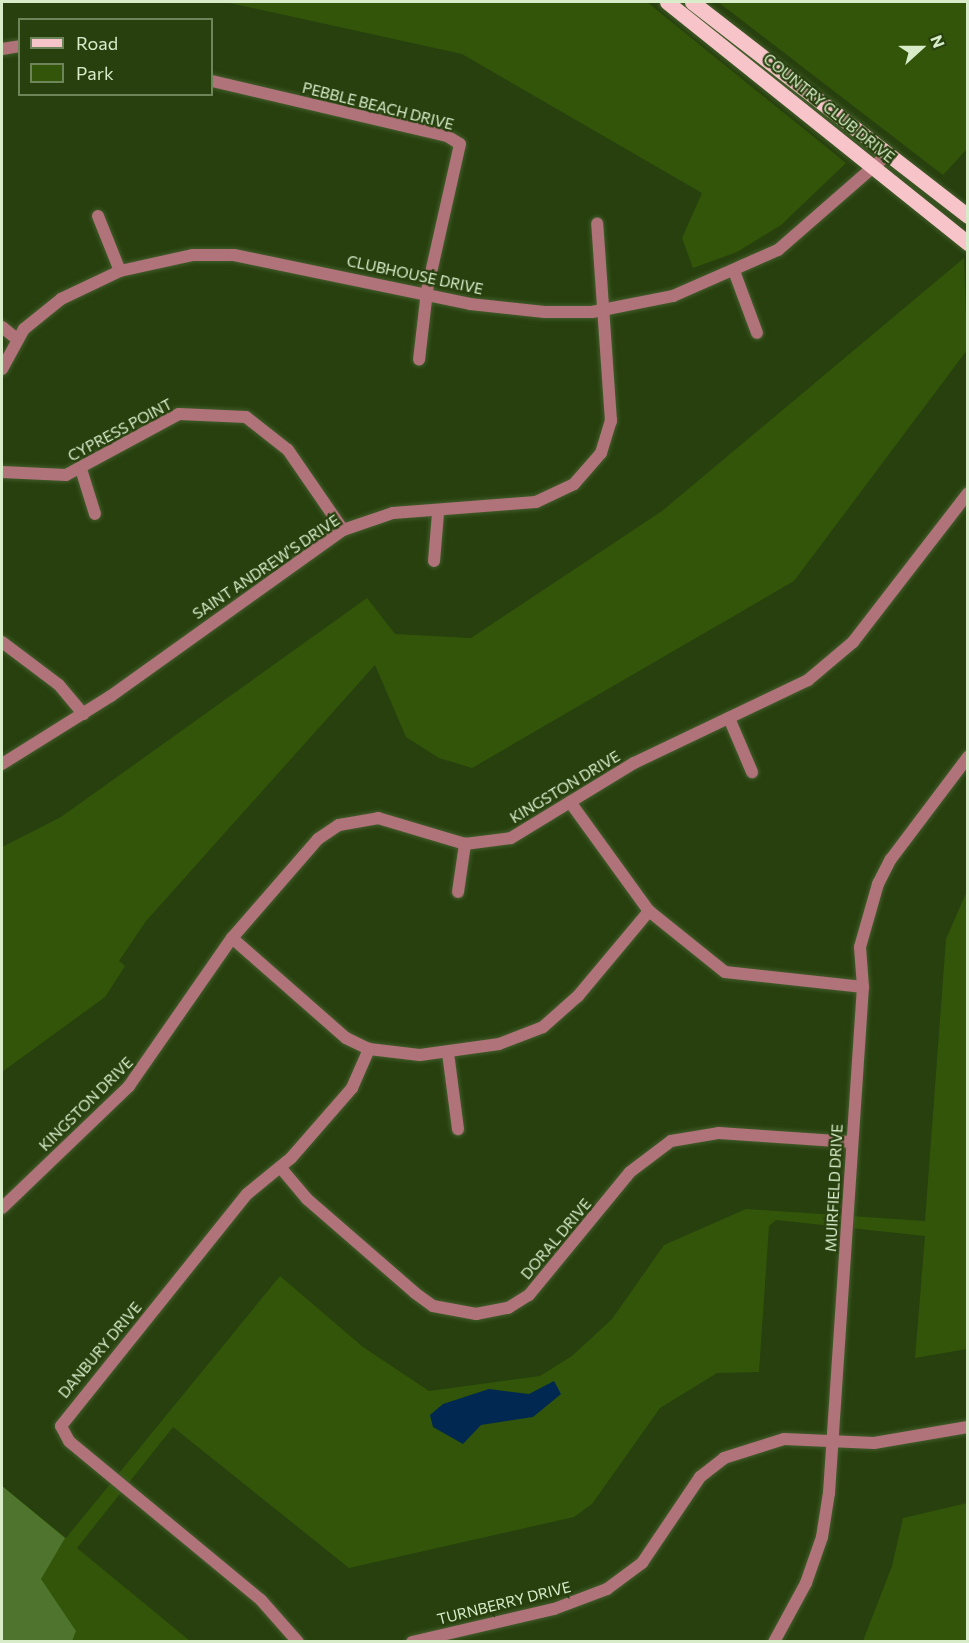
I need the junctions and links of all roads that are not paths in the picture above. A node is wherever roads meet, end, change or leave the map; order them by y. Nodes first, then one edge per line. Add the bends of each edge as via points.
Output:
1 (667, 2) edge
2 (692, 2) edge
3 (18, 46) edge
4 (2, 49) edge
5 (213, 81) edge
6 (889, 153) junction
7 (876, 169) junction
8 (98, 216) dead end
9 (968, 216) edge
10 (597, 223) dead end
11 (968, 243) edge
12 (120, 271) junction
13 (734, 271) junction
14 (427, 291) junction
15 (606, 309) junction
16 (2, 327) edge
17 (756, 333) dead end
18 (17, 339) junction
19 (419, 360) dead end
20 (2, 369) edge
21 (81, 469) junction
22 (2, 472) edge
23 (968, 493) edge
24 (438, 513) junction
25 (95, 514) dead end
26 (343, 530) junction
27 (434, 561) dead end
28 (2, 642) edge
29 (83, 714) junction
30 (729, 718) junction
31 (968, 757) edge
32 (2, 764) edge
33 (752, 772) dead end
34 (570, 801) junction
35 (465, 844) junction
36 (458, 892) dead end
37 (649, 911) junction
38 (232, 938) junction
39 (863, 987) junction
40 (369, 1049) junction
41 (448, 1053) junction
42 (458, 1129) dead end
43 (851, 1142) junction
44 (280, 1167) junction
45 (2, 1208) edge
46 (968, 1427) edge
47 (831, 1441) junction
48 (298, 1641) edge
49 (412, 1641) edge
50 (774, 1641) edge

1 - 7 main road, COUNTRY CLUB DRIVE
2 - 6 main road, COUNTRY CLUB DRIVE
3 - 4 street
5 - 14 street, PEBBLE BEACH DRIVE via 447,136 460,144
6 - 7 street, CLUBHOUSE DRIVE
6 - 9 main road, COUNTRY CLUB DRIVE
7 - 11 main road, COUNTRY CLUB DRIVE
7 - 13 street, CLUBHOUSE DRIVE via 800,234
8 - 12 street
10 - 15 street, SAINT ANDREW'S DRIVE
12 - 14 street, CLUBHOUSE DRIVE via 170,258 234,255
12 - 18 street, CLUBHOUSE DRIVE via 61,299
13 - 15 street, CLUBHOUSE DRIVE via 673,296
13 - 17 street
14 - 15 street, CLUBHOUSE DRIVE via 470,304 545,312
14 - 19 street
15 - 24 street, SAINT ANDREW'S DRIVE via 611,421 591,465 574,484 536,502
16 - 18 street
18 - 20 street, CLUBHOUSE DRIVE
21 - 22 street, CYPRESS POINT via 47,478
21 - 25 street
21 - 26 street, CYPRESS POINT via 179,414 246,417 258,421 288,450
23 - 30 street, KINGSTON DRIVE via 829,666
24 - 26 street, SAINT ANDREW'S DRIVE via 386,514
24 - 27 street
26 - 29 street, SAINT ANDREW'S DRIVE
28 - 29 street via 59,685
29 - 32 street, SAINT ANDREW'S DRIVE
30 - 33 street
30 - 34 street, KINGSTON DRIVE
31 - 39 street, MUIRFIELD DRIVE via 919,816 878,884 860,947
34 - 35 street, KINGSTON DRIVE via 511,838
34 - 37 street
35 - 36 street
35 - 38 street, KINGSTON DRIVE via 378,818 339,825 301,857
37 - 39 street via 725,972
37 - 41 street via 561,1016 525,1037
38 - 40 street via 327,1023
38 - 45 street, KINGSTON DRIVE via 129,1086
39 - 43 street, MUIRFIELD DRIVE
40 - 41 street
40 - 44 street, DANBURY DRIVE via 352,1088
41 - 42 street
43 - 44 street, DORAL DRIVE via 710,1132 671,1141 630,1172 529,1295 508,1308 476,1314 433,1306 415,1293 307,1199
43 - 47 street, MUIRFIELD DRIVE
44 - 48 street, DANBURY DRIVE via 247,1194 61,1426 69,1441 261,1600
46 - 47 street, TURNBERRY DRIVE via 904,1440
47 - 49 street, TURNBERRY DRIVE via 784,1439 724,1458 700,1478 642,1563 607,1589 554,1609
47 - 50 street, MUIRFIELD DRIVE via 822,1537 806,1583

